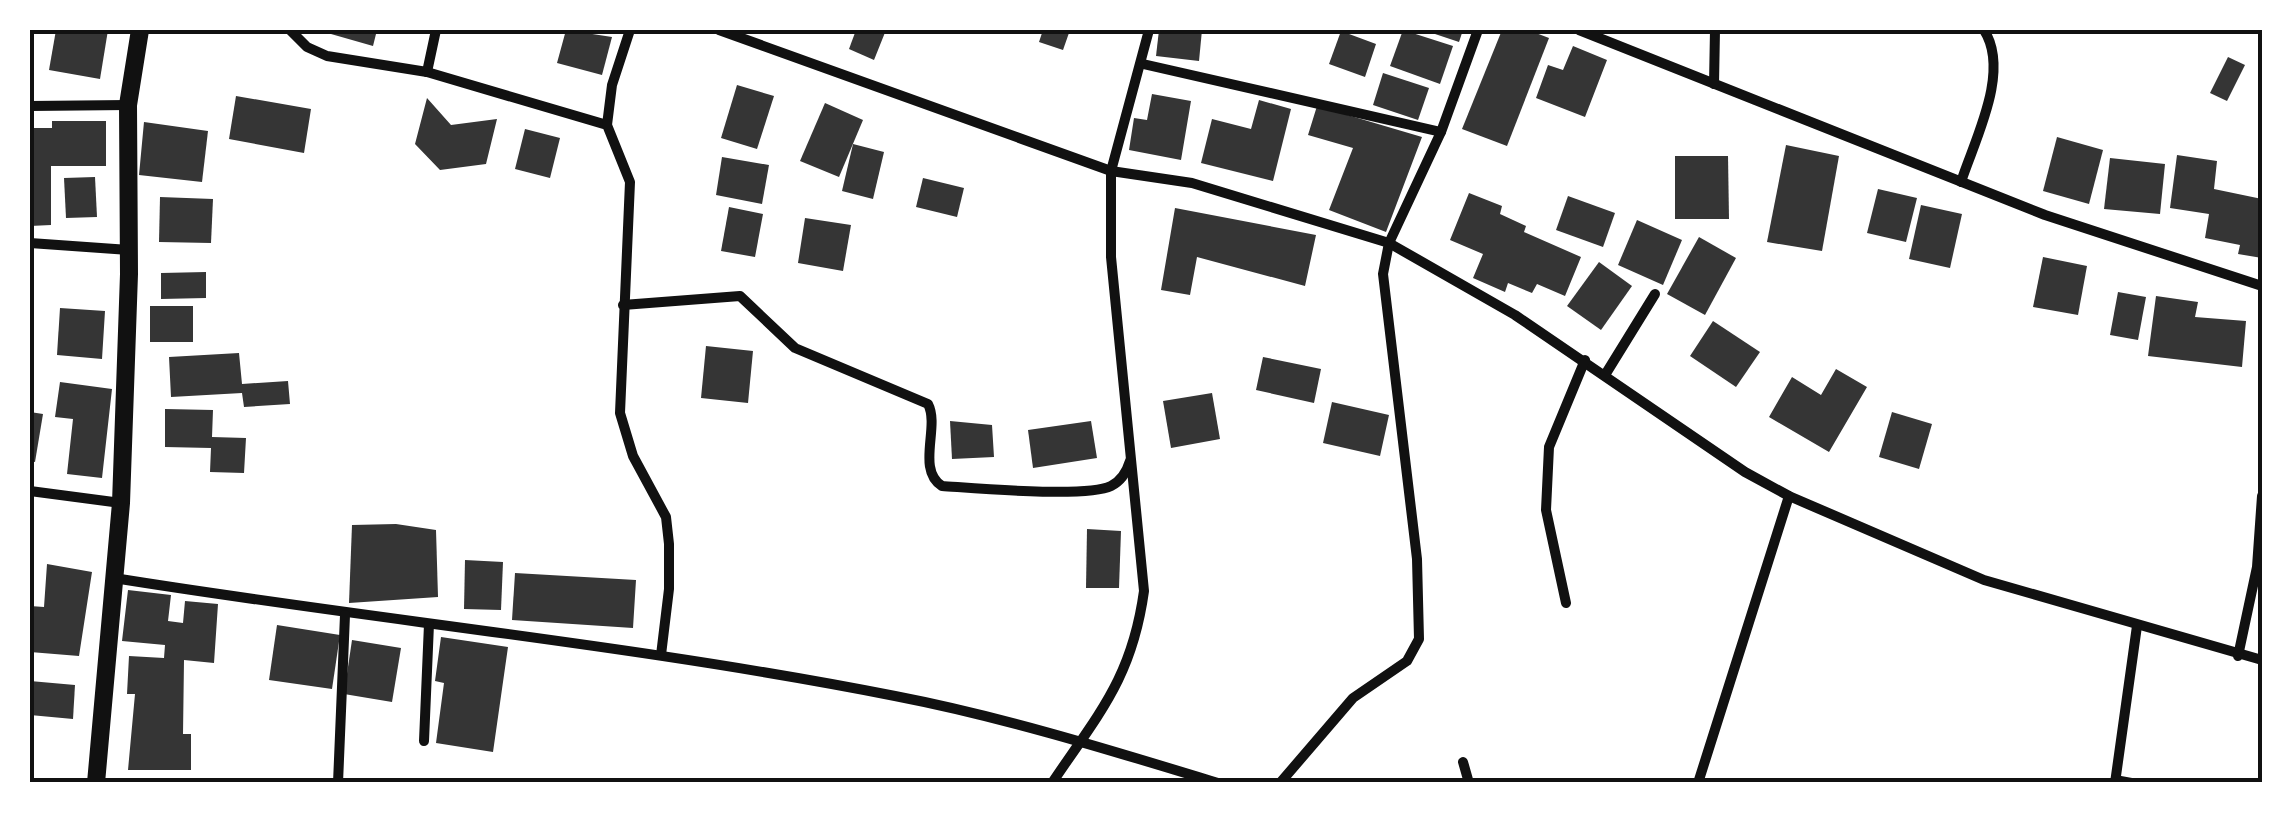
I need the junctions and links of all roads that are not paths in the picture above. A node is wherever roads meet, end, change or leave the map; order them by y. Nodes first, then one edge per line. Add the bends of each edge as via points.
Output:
1 (140, 30) edge
2 (290, 30) edge
3 (436, 30) edge
4 (630, 30) edge
5 (718, 30) edge
6 (1149, 30) edge
7 (1478, 30) edge
8 (1579, 30) edge
9 (1716, 30) edge
10 (1984, 30) edge
11 (1142, 64) junction
12 (427, 72) junction
13 (1714, 84) junction
14 (128, 105) junction
15 (30, 106) edge
16 (607, 125) junction
17 (1441, 132) junction
18 (1112, 170) junction
19 (1961, 182) junction
20 (30, 243) edge
21 (1389, 243) junction
22 (129, 250) junction
23 (2262, 286) edge
24 (1656, 294) dead end
25 (623, 306) junction
26 (1585, 360) junction
27 (1605, 375) junction
28 (1132, 458) junction
29 (30, 491) edge
30 (1789, 496) junction
31 (2262, 496) edge
32 (121, 504) junction
33 (114, 578) junction
34 (1566, 603) dead end
35 (345, 616) junction
36 (429, 624) junction
37 (2137, 626) junction
38 (661, 655) junction
39 (2238, 656) junction
40 (2262, 660) edge
41 (424, 741) dead end
42 (1079, 744) junction
43 (1462, 762) dead end
44 (2115, 781) edge
45 (96, 783) edge
46 (338, 783) edge
47 (1052, 783) edge
48 (1218, 783) edge
49 (1280, 783) edge
50 (1469, 783) edge
51 (1698, 783) edge
52 (2136, 783) edge

1 - 14 street
2 - 12 street via 327,56
3 - 12 street
4 - 16 street
5 - 18 street
6 - 11 street
7 - 17 street
8 - 13 street
9 - 13 street
10 - 19 street via 1992,82
11 - 17 street
11 - 18 street
12 - 16 street
13 - 19 street
14 - 15 street
14 - 22 street
16 - 25 street via 630,182
17 - 21 street
18 - 21 street via 1192,183
18 - 28 street via 1110,257
19 - 23 street
20 - 22 street
21 - 26 street
21 - 49 street via 1383,274 1417,558 1419,640 1407,661 1353,698
22 - 32 street
24 - 27 street
25 - 28 street via 740,296 795,348 928,404 934,418 933,477 942,486 1110,488
25 - 38 street via 620,413 633,456 666,517 669,544
26 - 27 street
26 - 34 street via 1549,447 1546,478 1550,542
27 - 30 street
28 - 42 street via 1144,558 1140,624 1118,688
29 - 32 street
30 - 37 street via 1984,580
30 - 51 street
31 - 39 street via 2257,567
32 - 33 street
33 - 35 street
33 - 45 street
35 - 36 street
35 - 46 street
36 - 38 street
36 - 41 street
37 - 39 street
37 - 44 street
38 - 42 street via 900,697
39 - 40 street
42 - 47 street
42 - 48 street
43 - 50 street
44 - 52 lane

